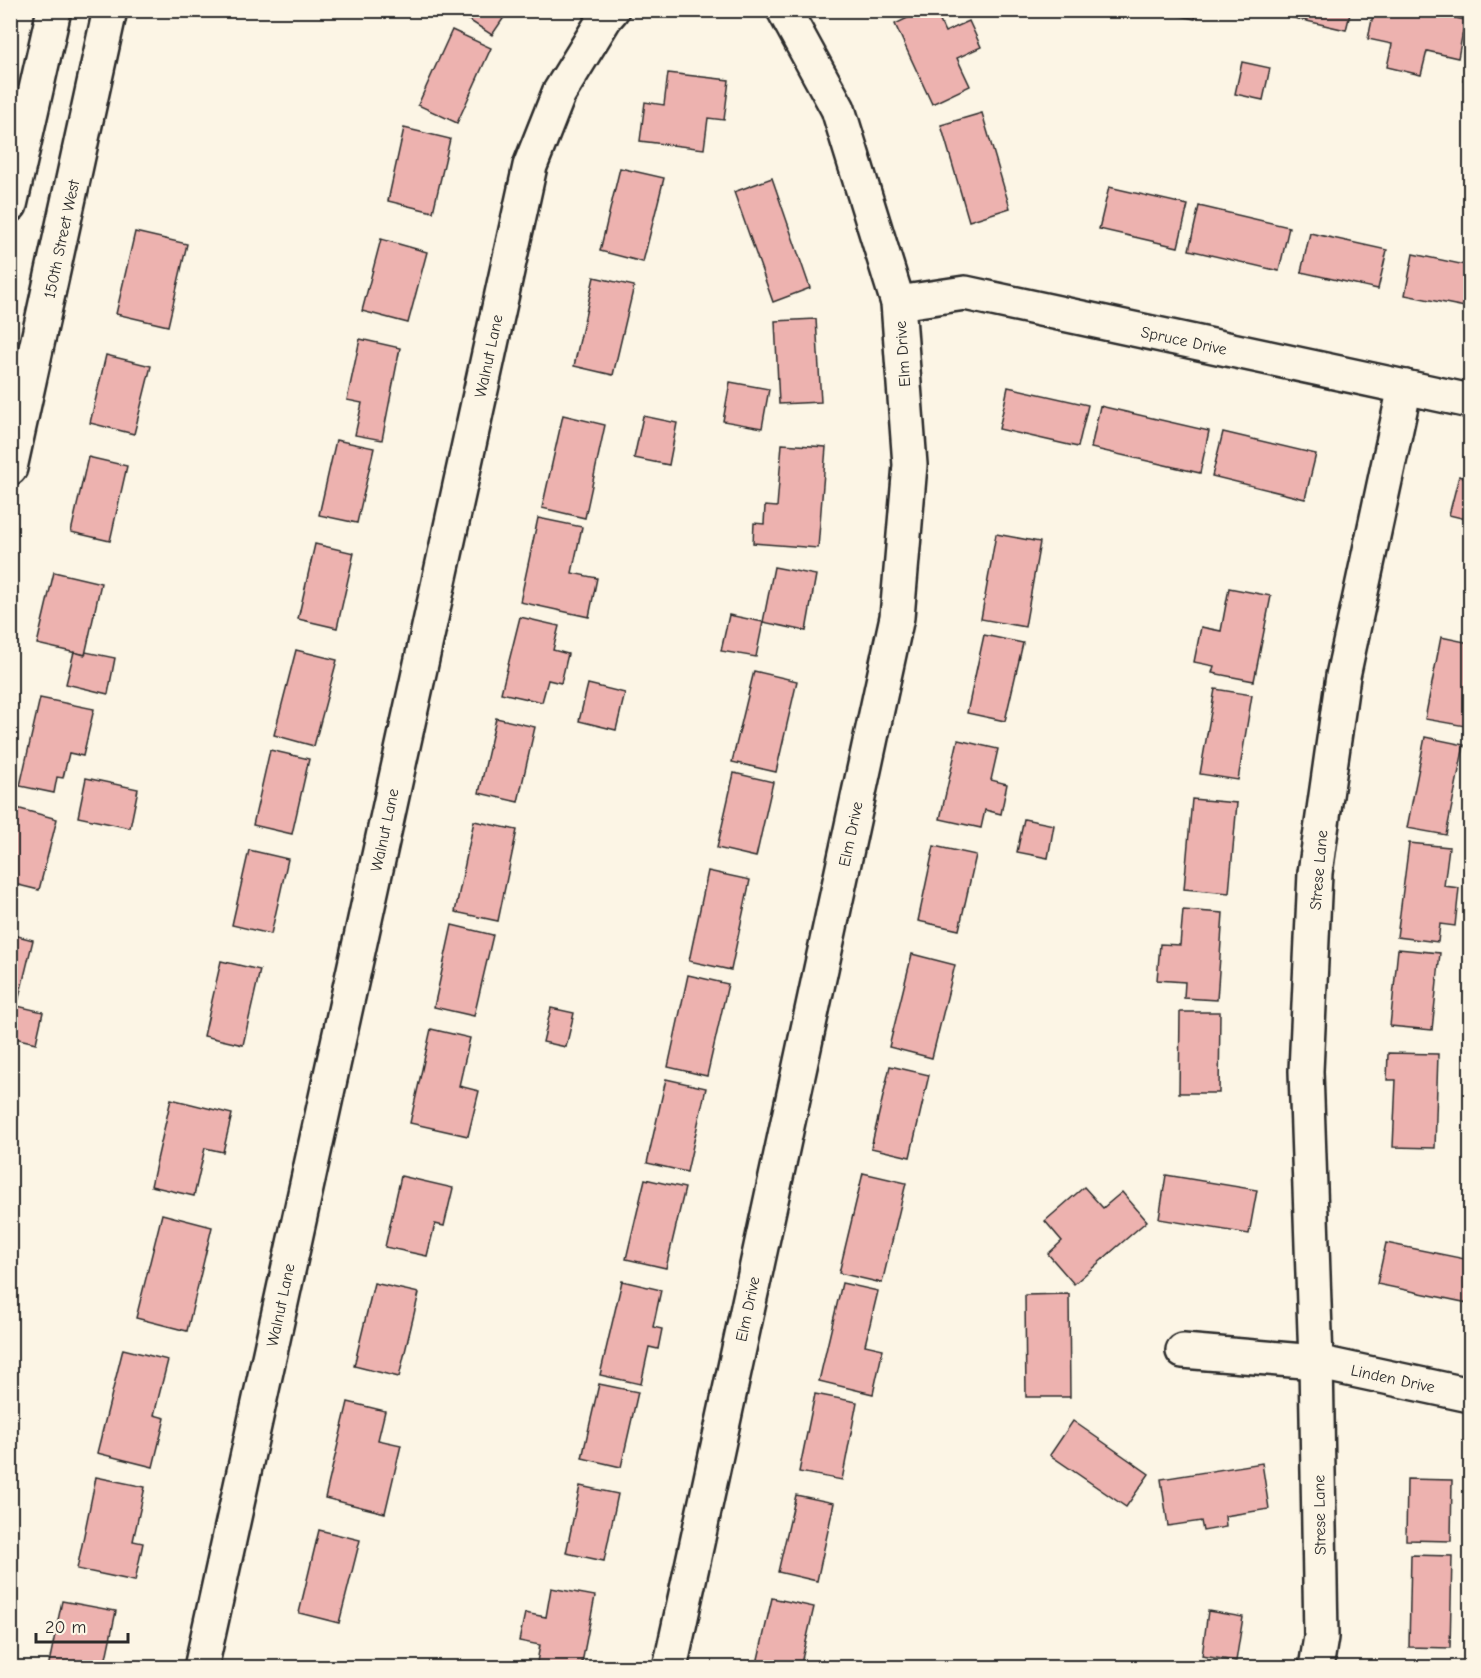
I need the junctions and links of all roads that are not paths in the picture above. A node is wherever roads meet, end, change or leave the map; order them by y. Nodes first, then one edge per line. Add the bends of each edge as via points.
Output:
1 (54, 10) edge
2 (110, 10) edge
3 (612, 10) edge
4 (784, 10) edge
5 (10, 205) edge
6 (898, 303) junction
7 (1405, 387) junction
8 (1470, 401) edge
9 (10, 468) edge
10 (1184, 1351) dead end
11 (1316, 1362) junction
12 (1470, 1395) edge
13 (201, 1668) edge
14 (670, 1668) edge
15 (1316, 1668) edge

1 - 5 main road
2 - 9 main road, 150th Street West
3 - 13 main road, Walnut Lane via 559,93 530,166
4 - 6 main road, Elm Drive via 838,110
6 - 7 main road, Spruce Drive via 965,292
6 - 14 main road, Elm Drive via 910,465 897,617
7 - 8 main road, Spruce Drive
7 - 11 main road, Strese Lane via 1342,676 1315,873 1306,1071
10 - 11 main road
11 - 12 main road, Linden Drive
11 - 15 main road, Strese Lane via 1321,1637

